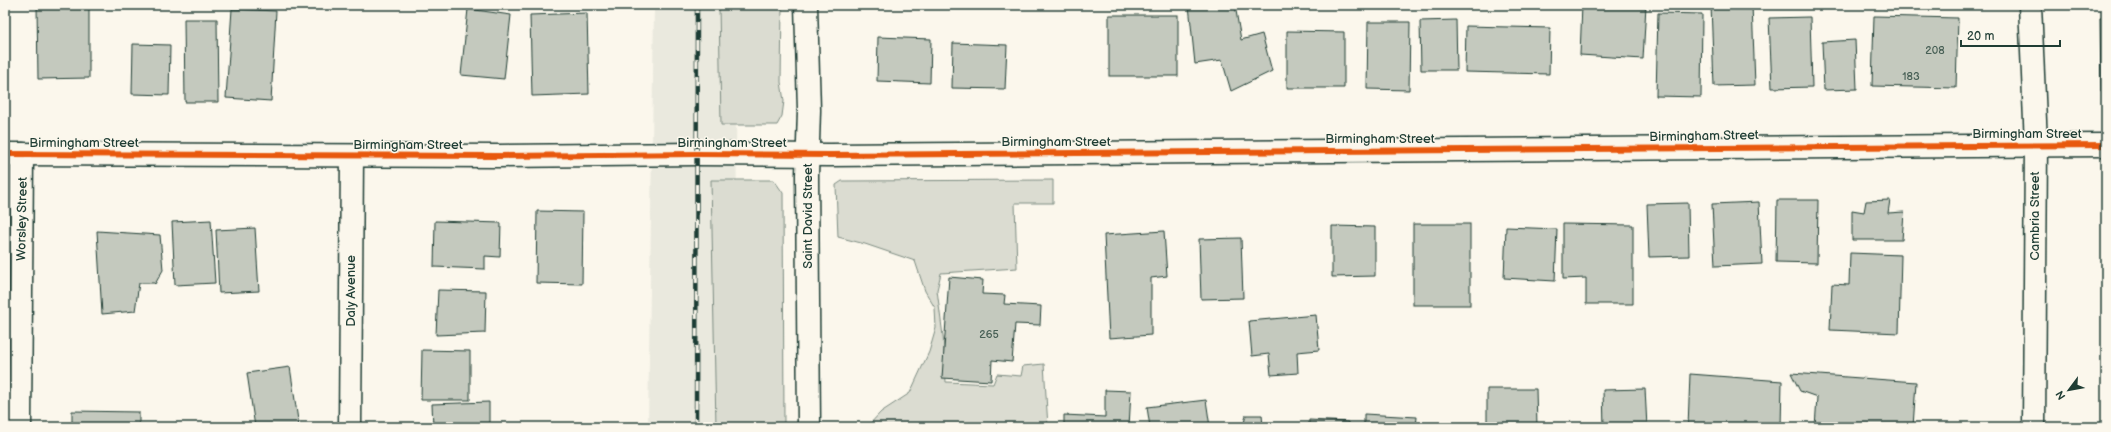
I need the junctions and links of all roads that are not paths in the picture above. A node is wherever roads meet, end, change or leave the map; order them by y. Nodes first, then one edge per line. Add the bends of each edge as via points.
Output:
1 (806, 5) edge
2 (2030, 5) edge
3 (2036, 144) junction
4 (2106, 144) edge
5 (14, 154) edge
6 (808, 154) junction
7 (352, 156) junction
8 (20, 427) edge
9 (350, 427) edge
10 (809, 427) edge
11 (2034, 427) edge

1 - 6 street, Saint David Street
2 - 3 street, Cambria Street
3 - 4 street, Birmingham Street
3 - 6 street, Birmingham Street
3 - 11 street, Cambria Street
5 - 7 street, Birmingham Street
5 - 8 street, Worsley Street
6 - 7 street, Birmingham Street
6 - 10 street, Saint David Street
7 - 9 street, Daly Avenue

